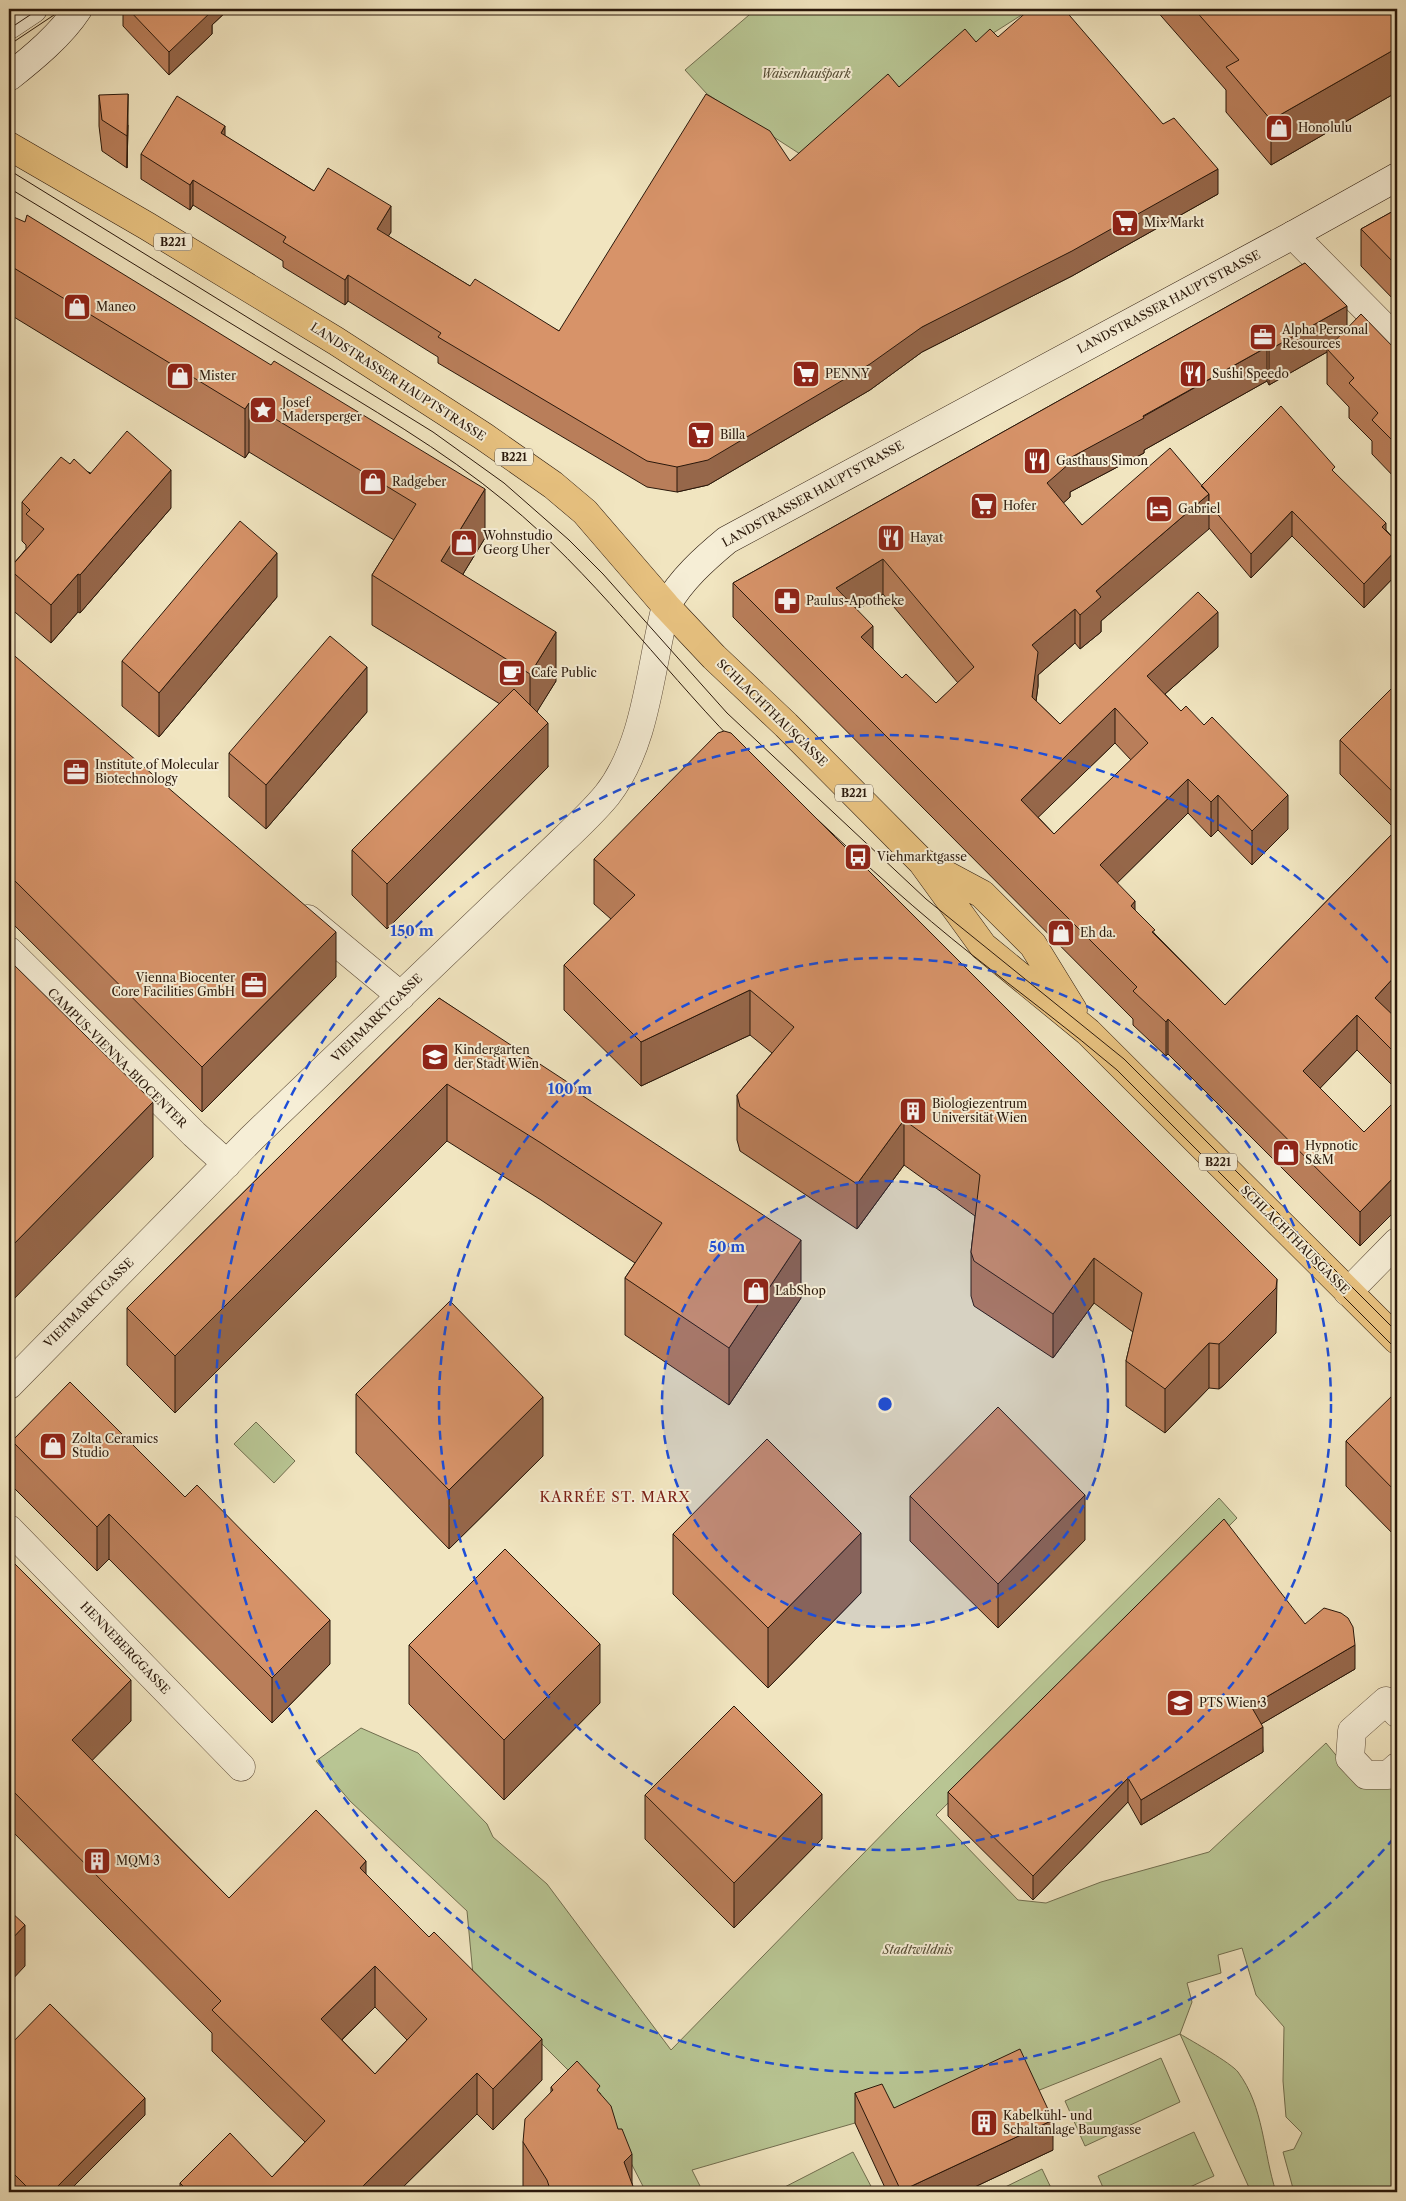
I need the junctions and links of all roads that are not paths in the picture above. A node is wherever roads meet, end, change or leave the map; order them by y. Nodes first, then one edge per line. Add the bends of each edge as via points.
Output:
1 (33, 9) edge
2 (78, 9) edge
3 (9, 25) edge
4 (9, 77) edge
5 (9, 146) edge
6 (1397, 177) edge
7 (1293, 235) junction
8 (1397, 340) edge
9 (666, 606) junction
10 (922, 862) junction
11 (292, 904) edge
12 (9, 951) edge
13 (402, 996) junction
14 (1088, 1032) junction
15 (227, 1164) junction
16 (1397, 1242) edge
17 (1348, 1292) junction
18 (1397, 1340) edge
19 (9, 1385) edge
20 (9, 1529) edge
21 (1397, 1713) edge
22 (1397, 1767) edge
23 (241, 1768) dead end

1 - 3 street
2 - 4 street via 44,47
5 - 9 main road, LANDSTRASSER HAUPTSTRASSE / B221 via 336,341 509,454 584,512
6 - 7 street, LANDSTRASSER HAUPTSTRASSE
7 - 8 street
7 - 9 street, LANDSTRASSER HAUPTSTRASSE via 727,540 693,569
9 - 10 main road, SCHLACHTHAUSGASSE / B221
9 - 13 street, VIEHMARKTGASSE via 643,718 633,747 608,794
10 - 14 main road, SCHLACHTHAUSGASSE / B221 via 983,946
10 - 14 main road, SCHLACHTHAUSGASSE / B221 via 982,894 1033,945
11 - 13 street
12 - 15 street, CAMPUS-VIENNA-BIOCENTER
13 - 15 street, VIEHMARKTGASSE
14 - 17 main road, SCHLACHTHAUSGASSE / B221
15 - 19 street, VIEHMARKTGASSE
16 - 17 street
17 - 18 main road, SCHLACHTHAUSGASSE / B221
20 - 23 street, HENNEBERGGASSE
21 - 22 street via 1386,1701 1352,1731 1350,1758 1366,1775 1388,1775

